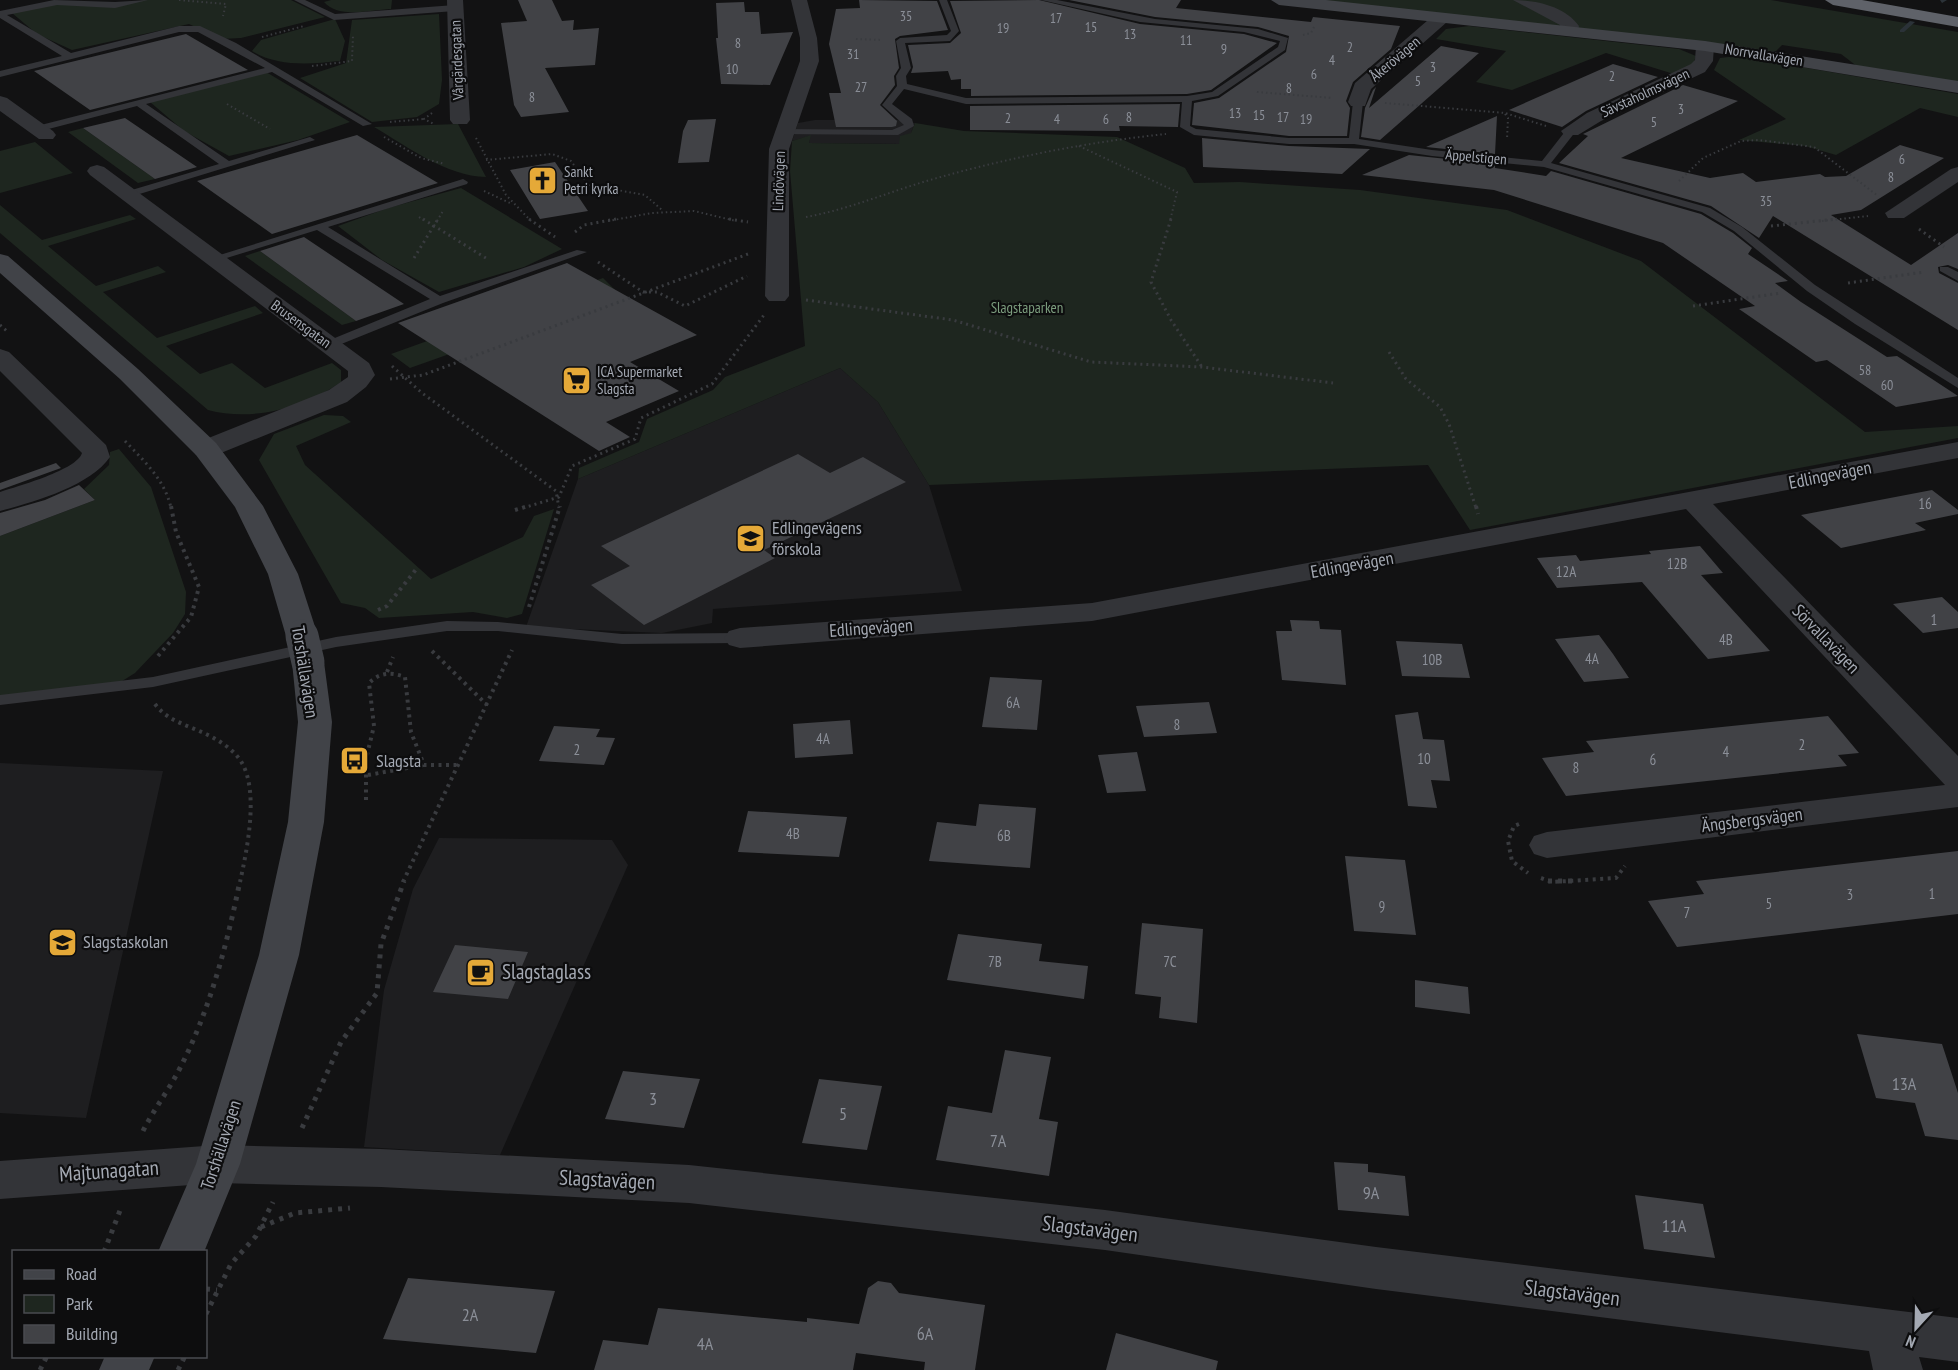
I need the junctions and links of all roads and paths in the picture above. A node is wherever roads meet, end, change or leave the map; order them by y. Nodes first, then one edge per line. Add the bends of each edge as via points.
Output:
1 (144, 0) edge
2 (298, 0) edge
3 (799, 0) edge
4 (943, 0) edge
5 (1045, 0) edge
6 (1279, 0) edge
7 (1521, 0) edge
8 (1833, 0) edge
9 (1866, 0) edge
10 (455, 4) edge
11 (0, 14) edge
12 (1958, 16) edge
13 (334, 17) junction
14 (351, 17) junction
15 (1441, 18) junction
16 (1958, 22) edge
17 (1569, 30) junction
18 (233, 45) junction
19 (1705, 46) junction
20 (68, 55) junction
21 (272, 69) junction
22 (0, 74) edge
23 (902, 86) junction
24 (200, 87) junction
25 (1958, 87) edge
26 (1223, 89) junction
27 (1187, 99) junction
28 (0, 102) edge
29 (1358, 102) junction
30 (138, 103) junction
31 (460, 120) joint
32 (367, 124) dead end
33 (1571, 131) junction
34 (41, 132) joint
35 (783, 132) junction
36 (1194, 132) junction
37 (310, 141) dead end
38 (1354, 141) junction
39 (296, 145) junction
40 (1079, 146) junction
41 (486, 160) junction
42 (226, 164) junction
43 (1545, 164) junction
44 (97, 171) dead end
45 (1958, 173) edge
46 (463, 182) joint
47 (129, 194) junction
48 (1665, 198) junction
49 (393, 202) junction
50 (663, 212) junction
51 (1896, 213) junction
52 (778, 220) junction
53 (318, 226) junction
54 (434, 226) junction
55 (1738, 229) junction
56 (564, 242) junction
57 (778, 248) junction
58 (1949, 250) dead end
59 (581, 252) junction
60 (213, 259) junction
61 (0, 261) edge
62 (1944, 269) joint
63 (516, 276) junction
64 (1958, 277) edge
65 (398, 278) junction
66 (1811, 288) junction
67 (643, 292) junction
68 (777, 296) junction
69 (439, 300) junction
70 (1693, 306) dead end
71 (0, 325) edge
72 (4, 345) edge
73 (329, 345) junction
74 (1389, 352) dead end
75 (1202, 367) junction
76 (405, 378) junction
77 (357, 382) junction
78 (1333, 383) dead end
79 (1958, 384) edge
80 (123, 438) dead end
81 (206, 449) junction
82 (1958, 450) edge
83 (559, 497) junction
84 (1694, 501) junction
85 (0, 502) edge
86 (515, 510) dead end
87 (1493, 537) junction
88 (418, 567) dead end
89 (522, 629) junction
90 (397, 631) junction
91 (355, 636) junction
92 (740, 638) joint
93 (153, 682) junction
94 (0, 700) edge
95 (487, 705) junction
96 (424, 765) junction
97 (457, 765) junction
98 (368, 776) junction
99 (1958, 777) edge
100 (1958, 795) edge
101 (366, 800) dead end
102 (1537, 833) joint
103 (1626, 863) dead end
104 (218, 1164) junction
105 (287, 1167) junction
106 (133, 1168) junction
107 (0, 1180) edge
108 (360, 1208) dead end
109 (261, 1227) junction
110 (104, 1250) edge
111 (181, 1250) edge
112 (207, 1289) edge
113 (217, 1290) junction
114 (207, 1312) edge
115 (1958, 1340) edge
116 (1893, 1351) edge

1 - 11 lane via 115,5 57,2
2 - 13 lane
3 - 35 street, Lindövägen via 810,59
4 - 23 lane via 955,31 950,38 900,41 906,68 901,76
5 - 26 lane via 1285,40 1282,48
6 - 15 main road, Norrvallavägen
7 - 17 street via 1566,21
8 - 16 highway
9 - 12 highway
10 - 14 lane
10 - 31 street, Vårgärdesgatan
11 - 20 lane
13 - 14 lane
13 - 18 path
14 - 21 path via 346,21 352,33 352,61
15 - 17 main road, Norrvallavägen
15 - 29 street, Åkerövägen via 1362,87
17 - 19 main road, Norrvallavägen
18 - 20 lane via 200,28 192,28
18 - 21 lane
19 - 25 main road, Norrvallavägen
19 - 33 street, Sävstaholmsvägen via 1704,61 1698,68
20 - 22 lane
21 - 24 lane
21 - 32 lane
23 - 27 lane via 966,101
23 - 35 lane via 888,108 909,121 909,126 894,133
24 - 30 lane
24 - 39 path
26 - 27 lane
26 - 29 path
27 - 36 lane via 1185,127
28 - 34 street
29 - 33 path via 1505,113
29 - 38 lane, Åkerövägen
30 - 34 lane
30 - 42 lane
31 - 41 path via 471,128
33 - 43 lane
35 - 52 street, Lindövägen via 778,162
36 - 38 lane, Äppelstigen via 1289,141
36 - 40 path
37 - 39 lane
38 - 43 lane, Äppelstigen
39 - 42 lane
40 - 52 path via 938,178 834,213
40 - 75 path via 1177,192 1151,282
41 - 50 path via 552,154 572,161 589,185 645,195
41 - 56 path via 517,211
42 - 47 lane
43 - 48 lane, Äppelstigen
44 - 47 street, Brusensgatan
45 - 51 street
46 - 49 lane
46 - 54 path
47 - 60 street, Brusensgatan
48 - 51 path via 1703,158 1741,141 1759,140 1819,150
48 - 55 lane, Äppelstigen via 1706,210
49 - 53 lane
49 - 54 path
50 - 52 path via 699,212 732,222
50 - 56 path via 584,225
51 - 55 path
51 - 58 path
52 - 57 street, Lindövägen
53 - 60 lane
53 - 65 lane
54 - 63 path
54 - 65 path
55 - 66 lane, Äppelstigen
56 - 59 path
57 - 67 path via 755,252
57 - 68 street, Lindövägen
59 - 63 lane
59 - 67 path
60 - 73 street, Brusensgatan
61 - 81 main road, Torshällavägen via 129,374
62 - 64 lane
62 - 66 path
63 - 69 lane
65 - 69 lane
66 - 70 path
66 - 79 lane, Äppelstigen
67 - 76 path via 423,375
68 - 75 path via 953,320 1090,362
68 - 83 path via 712,384 641,418 635,439 572,466
69 - 73 lane
71 - 72 path
72 - 85 street via 96,451 96,458 78,472
73 - 77 street, Brusensgatan via 360,368 362,375
74 - 87 path via 1406,379 1440,407 1479,516
75 - 78 path
76 - 77 path
76 - 83 path via 550,484
77 - 81 street via 338,396
80 - 93 path via 168,493 176,532 199,587 191,617 152,664
81 - 104 main road, Torshällavägen via 249,506 283,574 305,649 315,722 306,822 279,955
82 - 84 street, Edlingevägen
83 - 86 path
83 - 89 path
84 - 87 street, Edlingevägen
84 - 99 street, Sörvallavägen
87 - 92 street, Edlingevägen via 1092,612
88 - 91 path via 387,606 358,619
89 - 90 lane via 468,625
89 - 92 lane via 638,640
89 - 95 path
90 - 91 lane
90 - 95 path via 398,640 430,650
91 - 93 lane
93 - 94 lane
93 - 106 path via 156,708 225,743 243,762 250,790 244,866 236,907 184,1060 146,1124
95 - 97 path
96 - 97 path
96 - 98 path
96 - 98 path via 411,732 405,677 392,671 377,675 369,683 374,726 366,759
97 - 105 path via 395,899 381,944 377,993 340,1042
98 - 101 path
100 - 102 street, Ängsbergsvägen
102 - 103 path via 1514,826 1508,841 1512,861 1524,872 1552,882 1616,878
104 - 105 street, Slagstavägen
104 - 106 street, Majtunagatan
104 - 111 main road, Torshällavägen
105 - 109 path
105 - 116 street, Slagstavägen via 688,1184 1105,1230
106 - 107 street, Majtunagatan
106 - 110 path
108 - 109 path via 295,1213
109 - 113 path via 231,1264
112 - 113 path
113 - 114 path
115 - 116 street, Slagstavägen

